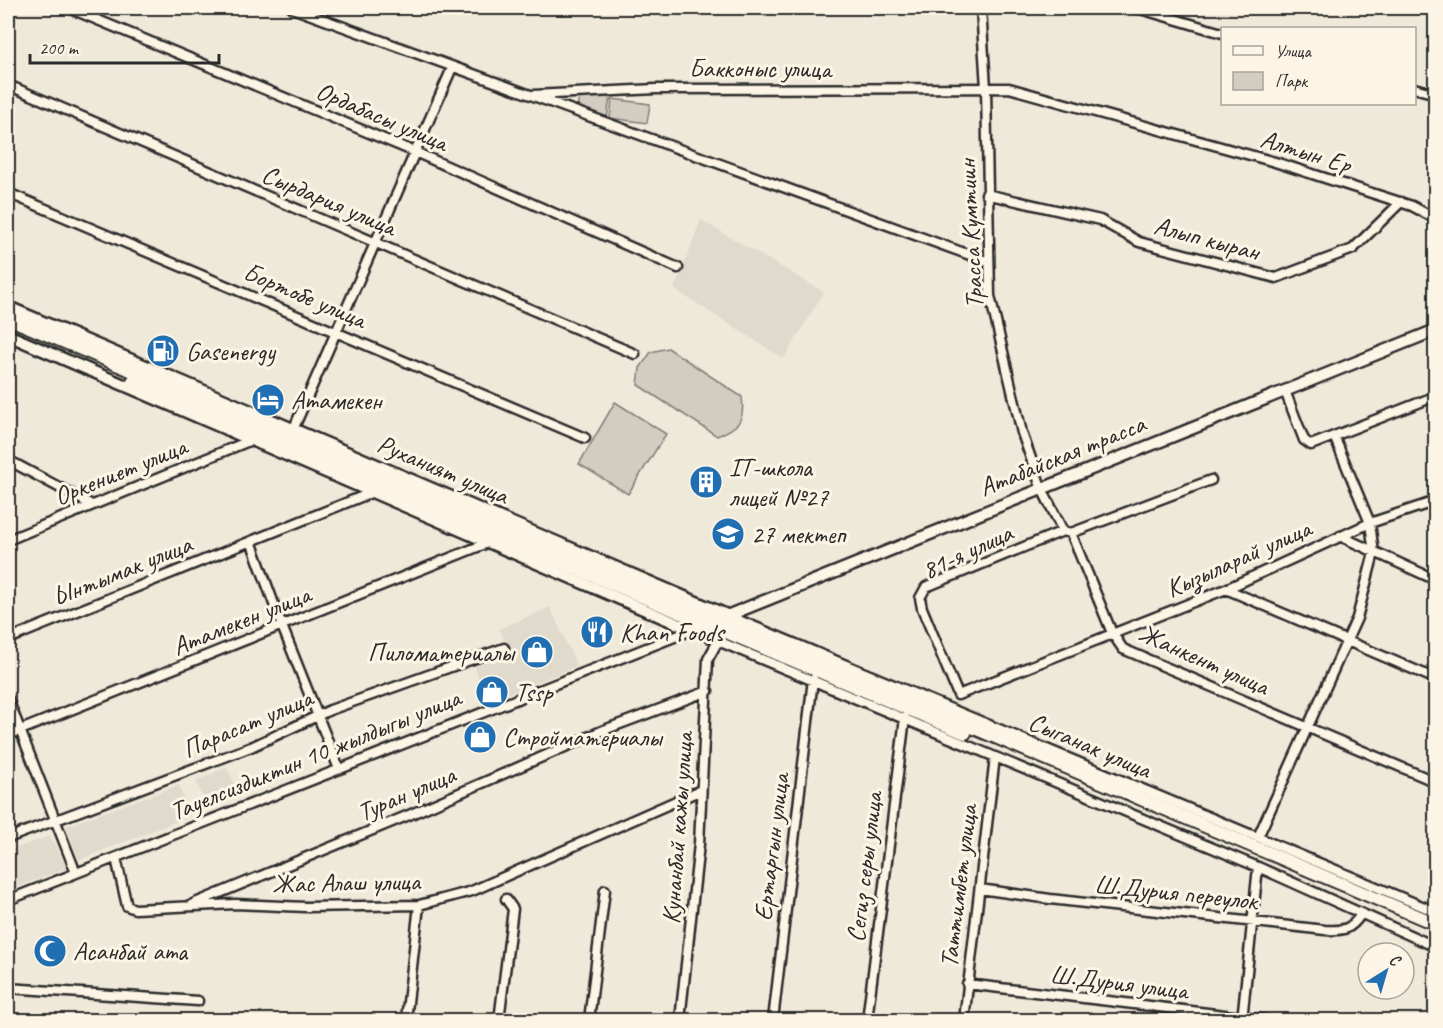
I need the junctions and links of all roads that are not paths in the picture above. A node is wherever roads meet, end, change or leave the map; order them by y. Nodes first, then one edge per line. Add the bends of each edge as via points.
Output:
1 (69, 8) edge
2 (292, 8) edge
3 (981, 8) edge
4 (1137, 8) edge
5 (1221, 33) edge
6 (452, 68) junction
7 (8, 85) edge
8 (986, 88) junction
9 (1416, 89) edge
10 (1436, 94) edge
11 (533, 95) junction
12 (415, 152) junction
13 (8, 193) edge
14 (986, 194) junction
15 (1401, 202) junction
16 (1436, 219) edge
17 (376, 243) junction
18 (989, 262) junction
19 (678, 268) dead end
20 (8, 307) edge
21 (8, 318) edge
22 (8, 327) edge
23 (1436, 330) edge
24 (337, 332) junction
25 (8, 335) edge
26 (635, 354) dead end
27 (1285, 391) junction
28 (1436, 396) edge
29 (293, 430) junction
30 (1334, 436) junction
31 (585, 438) dead end
32 (249, 441) junction
33 (8, 460) edge
34 (1211, 480) dead end
35 (1041, 488) junction
36 (373, 492) junction
37 (1436, 501) edge
38 (92, 505) junction
39 (1370, 523) junction
40 (1067, 532) junction
41 (1340, 536) junction
42 (8, 540) edge
43 (251, 541) junction
44 (490, 542) junction
45 (1374, 553) junction
46 (1436, 580) edge
47 (1227, 589) junction
48 (718, 620) junction
49 (282, 626) junction
50 (692, 630) junction
51 (1112, 633) junction
52 (8, 639) edge
53 (1346, 640) junction
54 (718, 641) junction
55 (504, 648) dead end
56 (813, 679) junction
57 (1436, 679) edge
58 (708, 691) junction
59 (958, 694) joint
60 (8, 699) edge
61 (319, 717) junction
62 (905, 718) junction
63 (1308, 727) junction
64 (21, 731) junction
65 (8, 735) edge
66 (995, 757) junction
67 (339, 769) junction
68 (1436, 782) edge
69 (702, 789) junction
70 (56, 822) junction
71 (1258, 837) junction
72 (8, 838) edge
73 (116, 858) junction
74 (1258, 867) junction
75 (76, 873) junction
76 (980, 889) junction
77 (605, 890) dead end
78 (506, 899) dead end
79 (8, 900) edge
80 (419, 905) junction
81 (187, 907) junction
82 (1436, 912) edge
83 (1361, 914) junction
84 (1254, 920) junction
85 (1436, 924) edge
86 (1436, 932) edge
87 (1436, 947) edge
88 (967, 984) junction
89 (8, 988) edge
90 (198, 1001) dead end
91 (1243, 1019) edge
92 (406, 1020) edge
93 (499, 1020) edge
94 (589, 1020) edge
95 (680, 1020) edge
96 (773, 1020) edge
97 (867, 1020) edge
98 (963, 1020) edge
99 (1266, 1020) edge

1 - 12 street, Ордабасы улица
2 - 6 street
3 - 8 street, Трасса Кумтиин
4 - 5 street
6 - 11 street
6 - 12 street
7 - 17 street, Сырдария улица
8 - 11 street, Бакконыс улица via 656,89
8 - 14 street, Трасса Кумтиин
8 - 15 street, Алтын Ер via 1020,92 1275,162
9 - 10 street
11 - 18 street
12 - 17 street
12 - 19 street, Ордабасы улица
13 - 24 street, Бортобе улица
14 - 15 street, Алып кыран via 1100,220 1138,242 1276,278 1353,249
14 - 18 street, Трасса Кумтиин
15 - 16 street, Алтын Ер
17 - 24 street
17 - 26 street, Сырдария улица
18 - 35 street, Трасса Кумтиин via 990,296 997,327 1022,433
20 - 29 main road, Руханият улица
21 - 48 highway
22 - 48 highway
23 - 27 main road, Атабайская трасса
24 - 29 street
24 - 31 street, Бортобе улица
25 - 32 main road, Руханият улица
27 - 30 street via 1304,440 1311,445
27 - 35 main road, Атабайская трасса
28 - 30 street
29 - 48 main road, Руханият улица
30 - 39 street
32 - 36 main road, Руханият улица
32 - 38 street, Оркениет улица
33 - 38 street
34 - 40 street
35 - 40 street, Жанкент улица
35 - 48 main road, Атабайская трасса
36 - 43 street, Ынтымак улица
36 - 44 main road, Руханият улица
37 - 39 street, Кызыларай улица
38 - 42 street, Оркениет улица
39 - 41 street, Кызыларай улица
39 - 45 street
40 - 51 street, Жанкент улица
40 - 59 street, 81-я улица via 926,587 920,598 922,608
41 - 45 street
41 - 47 street, Кызыларай улица
43 - 49 street
43 - 52 street, Ынтымак улица
44 - 49 street, Атамекен улица
44 - 50 main road, Руханият улица
45 - 46 street
45 - 53 street via 1357,618
47 - 51 street, Кызыларай улица
47 - 53 street
48 - 50 main road, Тауелсиздиктин 10 жылдыгы улица
48 - 71 street, Сыганак улица
48 - 85 highway
48 - 86 highway
49 - 61 street
49 - 64 street, Атамекен улица
50 - 54 street
50 - 67 street, Тауелсиздиктин 10 жылдыгы улица
51 - 59 street, Кызыларай улица
51 - 63 street, Жанкент улица via 1123,649
53 - 57 street
53 - 63 street
54 - 56 street
54 - 58 street, Кунанбай кажы улица via 708,659
55 - 61 street, Парасат улица
56 - 62 street
56 - 96 street, Ертаргын улица
58 - 69 street, Кунанбай кажы улица
58 - 81 street, Туран улица via 604,730
60 - 64 street
61 - 67 street
61 - 70 street, Парасат улица
62 - 66 street
62 - 97 street, Сегиз серы улица
63 - 68 street, Жанкент улица
63 - 71 street
64 - 65 street, Атамекен улица
64 - 70 street
66 - 74 street
66 - 76 street, Таттимбет улица
67 - 73 street, Тауелсиздиктин 10 жылдыгы улица
69 - 80 street, Жас Алаш улица via 472,891
69 - 95 street, Кунанбай кажы улица
70 - 72 street, Парасат улица
70 - 75 street
71 - 82 street, Сыганак улица
73 - 75 street, Тауелсиздиктин 10 жылдыгы улица
73 - 81 street, Жас Алаш улица via 126,906
74 - 83 street
74 - 84 street
75 - 79 street, Тауелсиздиктин 10 жылдыгы улица
76 - 84 street, Ш.Дурия переулок via 1050,900
76 - 88 street, Таттимбет улица
77 - 94 street
78 - 93 street via 513,909
80 - 81 street, Жас Алаш улица
80 - 92 street
83 - 84 street, Ш.Дурия переулок via 1352,927 1341,930
83 - 87 street
84 - 91 street
88 - 91 street, Ш.Дурия улица
88 - 98 street, Таттимбет улица
89 - 90 street
91 - 99 street, Ш.Дурия улица

